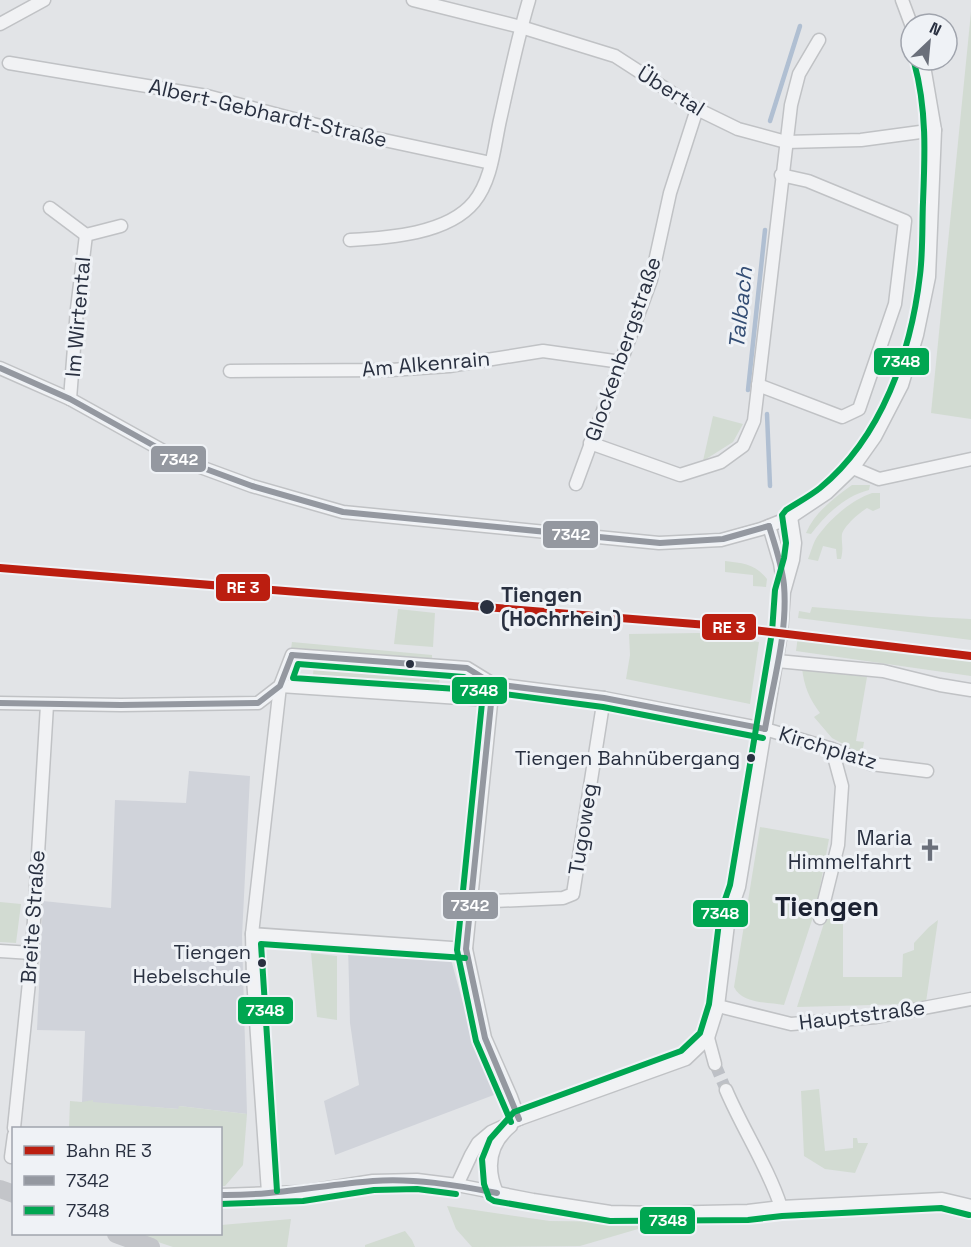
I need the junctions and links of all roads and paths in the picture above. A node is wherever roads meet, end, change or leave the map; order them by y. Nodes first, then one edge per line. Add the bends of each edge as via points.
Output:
1 (44, 0) edge
2 (413, 0) edge
3 (529, 0) edge
4 (0, 24) edge
5 (521, 27) junction
6 (819, 40) dead end
7 (9, 63) dead end
8 (924, 72) edge
9 (697, 109) junction
10 (935, 130) junction
11 (786, 142) junction
12 (491, 163) junction
13 (782, 175) junction
14 (50, 208) dead end
15 (121, 226) dead end
16 (86, 235) junction
17 (350, 240) dead end
18 (621, 362) junction
19 (0, 368) edge
20 (230, 371) dead end
21 (758, 385) junction
22 (70, 399) junction
23 (590, 443) junction
24 (971, 459) edge
25 (853, 468) junction
26 (576, 484) dead end
27 (791, 517) junction
28 (769, 526) junction
29 (784, 592) junction
30 (777, 661) junction
31 (493, 684) junction
32 (280, 686) junction
33 (971, 690) edge
34 (604, 698) junction
35 (490, 700) junction
36 (0, 703) edge
37 (47, 705) junction
38 (765, 729) junction
39 (831, 749) junction
40 (927, 771) dead end
41 (472, 902) junction
42 (820, 918) dead end
43 (252, 934) junction
44 (466, 949) junction
45 (0, 951) edge
46 (32, 953) junction
47 (971, 999) edge
48 (718, 1006) junction
49 (708, 1038) junction
50 (715, 1064) tunnel mouth
51 (726, 1090) tunnel mouth
52 (519, 1119) junction
53 (14, 1127) edge
54 (12, 1142) edge
55 (8, 1157) edge
56 (454, 1185) junction
57 (268, 1192) junction
58 (496, 1193) junction
59 (222, 1195) edge
60 (971, 1206) edge
61 (782, 1207) junction
62 (121, 1235) edge
63 (151, 1247) edge

1 - 4 street
2 - 5 street, Übertal
3 - 5 street
5 - 9 street, Übertal via 615,56
5 - 12 street
6 - 11 street via 799,74
7 - 12 street, Albert-Gebhardt-Straße via 207,96 328,128
8 - 10 street
9 - 11 street, Übertal via 738,129
9 - 18 street, Glockenbergstraße via 670,193 651,280
10 - 11 street, Übertal via 861,140
10 - 25 street via 929,277 917,335 903,385
11 - 13 street
12 - 17 street via 487,181 473,203 448,222 399,237
13 - 21 street
13 - 21 street via 905,222 895,304 859,409 842,417
14 - 16 street, Im Wirtental
15 - 16 street, Im Wirtental
16 - 22 street, Im Wirtental
18 - 20 street, Am Alkenrain via 543,351 449,366 391,370
18 - 23 street, Glockenbergstraße
19 - 22 street
21 - 23 street via 754,421 743,446 721,462 680,475
22 - 28 street via 176,458 252,486 343,512 674,543 721,540
23 - 26 street, Glockenbergstraße
24 - 25 street via 879,479
25 - 27 street via 827,494
27 - 28 street
27 - 29 street via 795,543
28 - 29 street
29 - 30 street
30 - 33 street via 883,671
30 - 38 street
31 - 32 street via 467,668 292,655
31 - 34 street, Kirchplatz
31 - 35 street
32 - 35 street
32 - 37 street via 258,703
32 - 43 street
34 - 38 street, Kirchplatz
34 - 41 street, Tugoweg via 573,894 563,898
35 - 41 street
36 - 37 street
37 - 46 street, Breite Straße
38 - 39 street, Kirchplatz
38 - 48 street via 739,887 729,916
39 - 40 street, Kirchplatz via 871,764
39 - 42 street via 842,786 838,845
41 - 44 street
43 - 44 street
43 - 57 street
44 - 52 street via 485,1038
45 - 46 street
46 - 53 street, Breite Straße
47 - 48 street, Hauptstraße via 876,1017 790,1024
48 - 49 street
49 - 50 street
49 - 52 street via 686,1059
51 - 61 street
52 - 56 street via 478,1143
52 - 58 street via 495,1144 490,1178
54 - 55 street
56 - 57 street via 417,1180 373,1181
56 - 58 street
57 - 59 street
58 - 61 street via 609,1212 657,1214
60 - 61 street via 942,1199
62 - 63 main road

